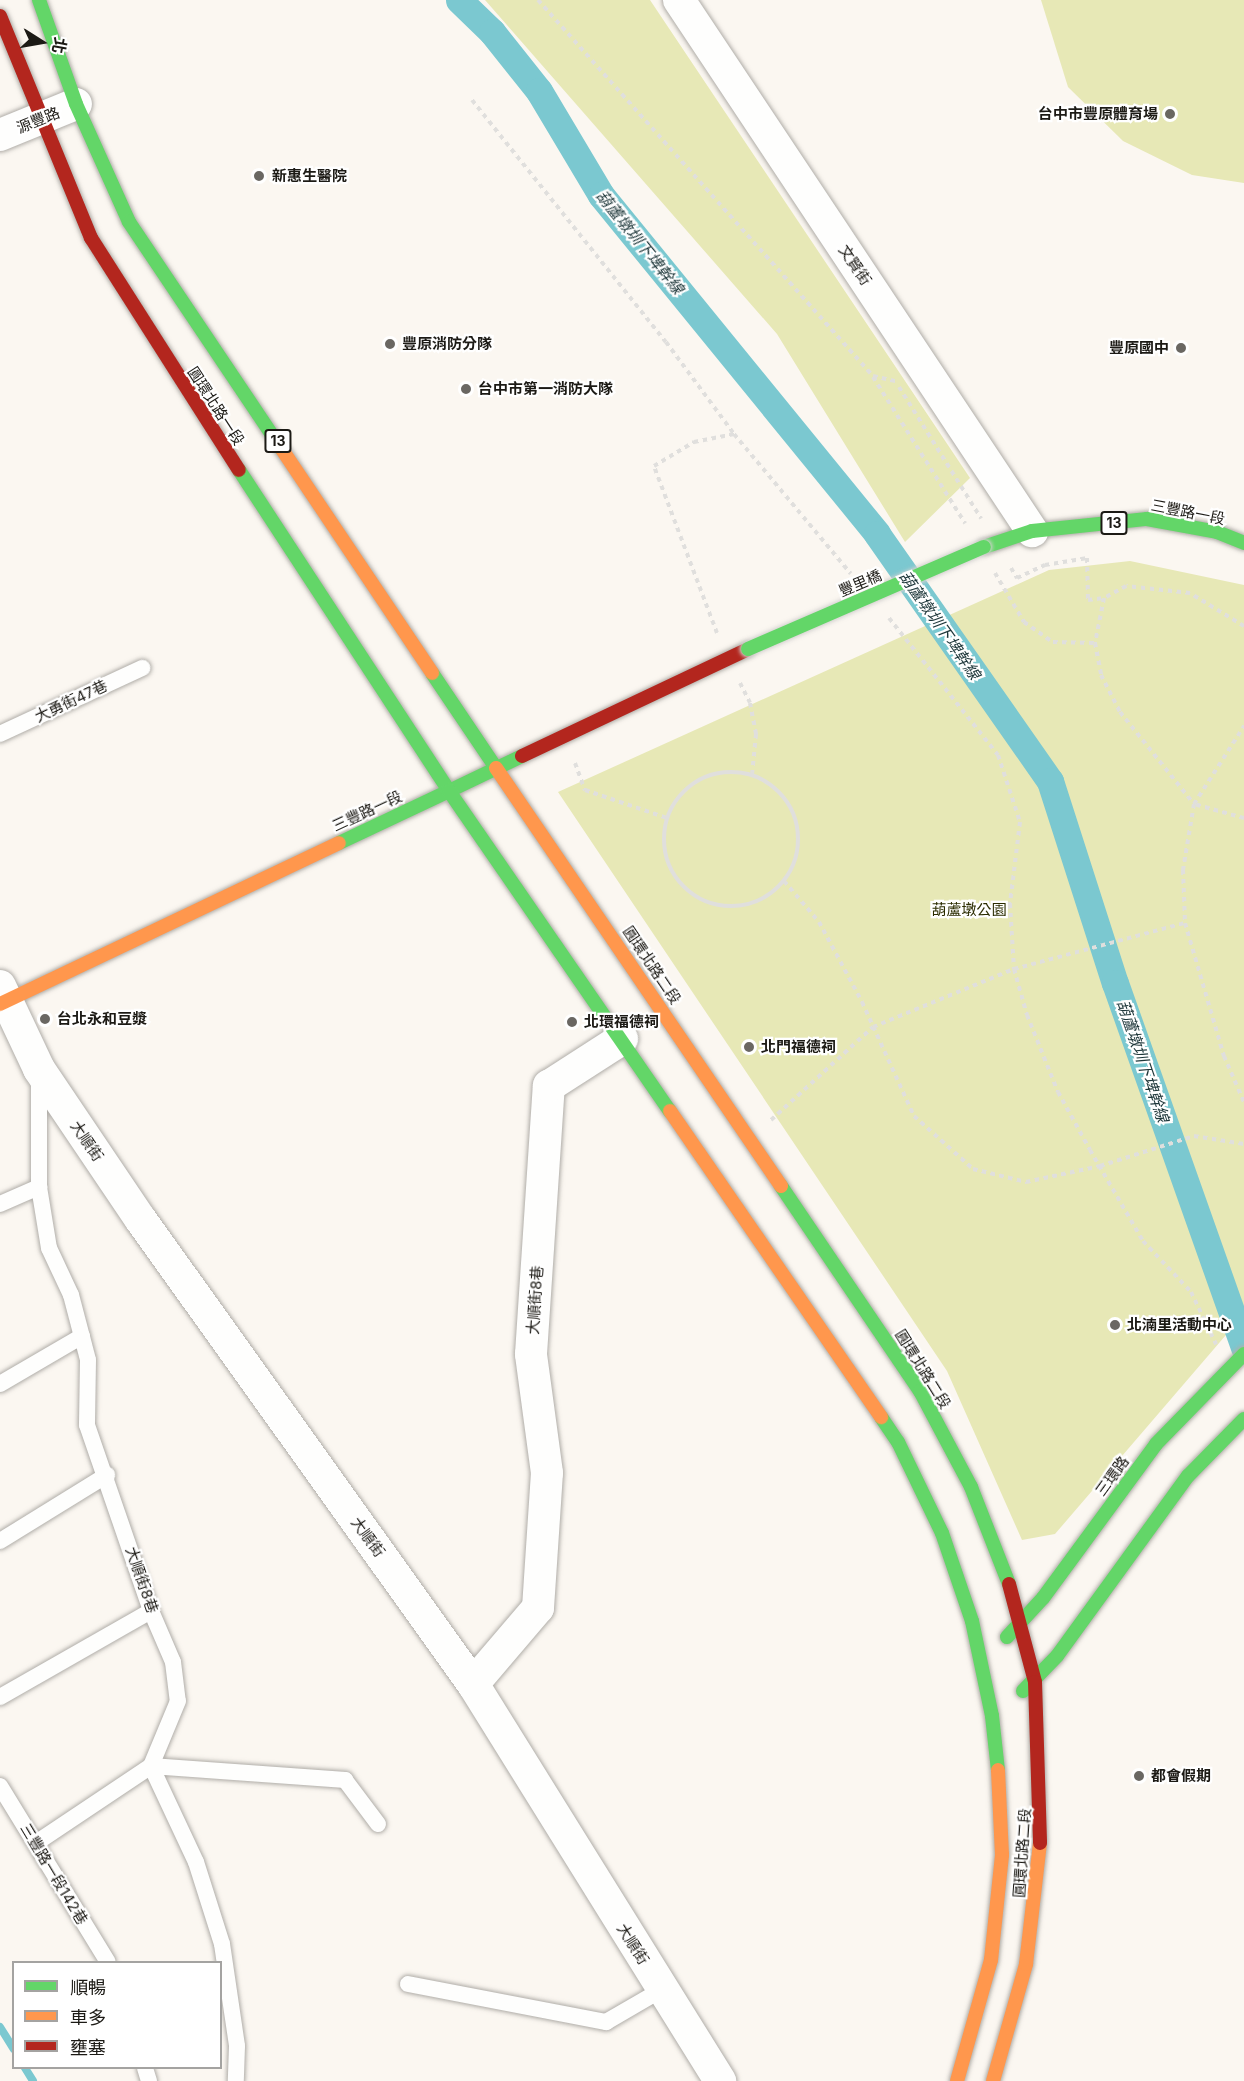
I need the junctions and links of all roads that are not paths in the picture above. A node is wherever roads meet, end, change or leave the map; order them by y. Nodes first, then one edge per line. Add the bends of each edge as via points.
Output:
1 (39, 0) edge
2 (679, 0) edge
3 (0, 16) edge
4 (76, 104) junction
5 (42, 120) junction
6 (0, 135) edge
7 (1032, 531) junction
8 (1243, 539) edge
9 (984, 547) joint
10 (748, 649) joint
11 (142, 668) dead end
12 (0, 734) edge
13 (496, 768) junction
14 (449, 791) junction
15 (2, 997) edge
16 (622, 1039) junction
17 (39, 1069) junction
18 (39, 1187) junction
19 (0, 1204) edge
20 (82, 1336) junction
21 (1244, 1354) edge
22 (0, 1384) edge
23 (1244, 1419) edge
24 (107, 1475) junction
25 (0, 1541) edge
26 (151, 1611) junction
27 (1020, 1627) junction
28 (980, 1658) junction
29 (1035, 1682) junction
30 (473, 1684) junction
31 (0, 1697) edge
32 (992, 1716) junction
33 (151, 1766) junction
34 (0, 1786) edge
35 (378, 1824) dead end
36 (36, 1843) junction
37 (107, 1961) edge
38 (408, 1984) dead end
39 (662, 1990) junction
40 (236, 2081) edge
41 (720, 2081) edge
42 (957, 2081) edge
43 (993, 2081) edge

1 - 4 street, 圓環北路一段 / 13
2 - 7 street, 文賢街
3 - 5 street, 圓環北路一段
4 - 5 street, 源豐路
4 - 13 street, 圓環北路一段 / 13 via 129,222
5 - 6 street, 源豐路
5 - 14 street, 圓環北路一段 via 91,237
7 - 8 street, 三豐路一段 / 13 via 1147,519
7 - 9 street, 三豐路一段 / 13
9 - 10 street, 豐里橋 / 13, bridge
10 - 13 street, 三豐路一段 / 13
11 - 12 lane, 大勇街47巷
13 - 14 street, 三豐路一段 / 13
13 - 27 street, 圓環北路二段 via 920,1391 1005,1568
14 - 15 street, 三豐路一段
14 - 16 street, 圓環北路二段
15 - 17 street, 大順街
16 - 28 street, 圓環北路二段 via 898,1442 942,1533 972,1621
16 - 30 street, 大順街8巷 via 549,1086 531,1354 547,1473 538,1608
17 - 18 lane, 大順街8巷
17 - 30 street, 大順街 via 141,1220
18 - 19 lane
18 - 20 lane, 大順街8巷 via 49,1248 71,1295
20 - 22 lane
20 - 24 lane, 大順街8巷 via 88,1360 87,1425
21 - 27 street, 三環路 via 1156,1444
23 - 29 street via 1188,1476
24 - 25 lane
24 - 26 lane, 大順街8巷
26 - 31 lane
26 - 33 lane, 大順街8巷 via 173,1662 178,1701
27 - 28 street, 三環路
27 - 29 street, 圓環北路二段
28 - 32 street, 圓環北路二段
29 - 32 street
29 - 43 street, 圓環北路二段 via 1042,1780 1039,1865 1024,1974
30 - 39 street, 大順街
32 - 42 street, 圓環北路二段 via 1001,1802 998,1908 979,2012
33 - 35 lane via 345,1780
33 - 36 lane
33 - 40 lane via 196,1862 222,1944 237,2046
34 - 36 lane, 三豐路一段142巷
36 - 37 lane, 三豐路一段142巷
38 - 39 lane via 606,2022
39 - 41 street, 大順街

